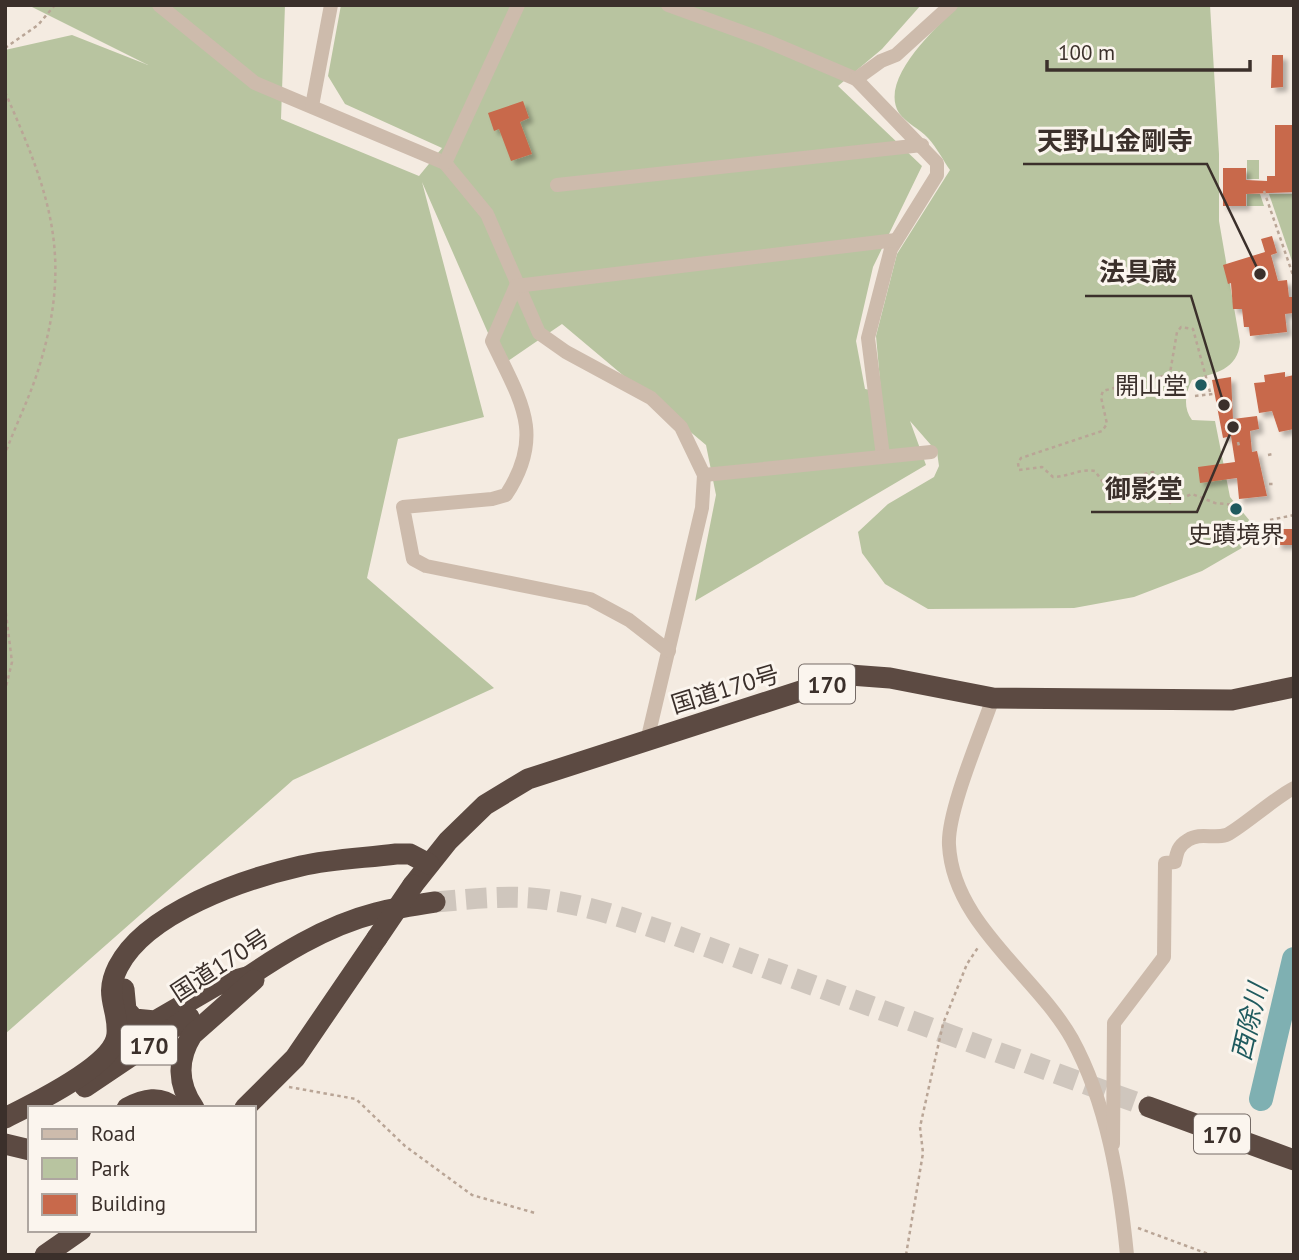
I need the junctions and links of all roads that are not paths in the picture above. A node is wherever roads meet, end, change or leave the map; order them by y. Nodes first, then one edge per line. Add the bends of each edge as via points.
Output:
1 (159, 5) edge
2 (331, 5) edge
3 (668, 5) edge
4 (951, 5) edge
5 (511, 8) edge
6 (856, 79) junction
7 (312, 106) junction
8 (922, 145) junction
9 (444, 163) junction
10 (557, 185) dead end
11 (896, 240) junction
12 (516, 286) junction
13 (931, 452) dead end
14 (883, 456) junction
15 (704, 475) junction
16 (669, 651) junction
17 (1294, 687) edge
18 (993, 698) junction
19 (647, 741) junction
20 (1294, 788) edge
21 (429, 864) junction
22 (435, 902) tunnel mouth
23 (278, 957) junction
24 (247, 977) junction
25 (30, 1106) edge
26 (50, 1106) edge
27 (132, 1106) edge
28 (172, 1106) edge
29 (193, 1106) edge
30 (246, 1106) edge
31 (28, 1107) edge
32 (1149, 1107) tunnel mouth
33 (28, 1117) edge
34 (5, 1118) edge
35 (5, 1127) edge
36 (5, 1144) edge
37 (28, 1150) edge
38 (1113, 1160) junction
39 (1294, 1160) edge
40 (78, 1232) edge
41 (45, 1255) edge
42 (1127, 1255) edge

1 - 7 street via 255,83
2 - 7 street
3 - 6 street
4 - 6 street via 897,55
5 - 9 street
6 - 8 street
7 - 9 street
8 - 10 street
8 - 11 street via 937,163 937,175
9 - 12 street via 487,214
11 - 12 street
11 - 14 street via 869,338
12 - 15 street via 540,333 650,398 681,427
12 - 16 street via 492,341 516,390 529,432 520,473 506,495 403,507 413,559 426,566 590,598
13 - 14 street
14 - 15 street
15 - 16 street via 702,508
16 - 19 street
17 - 18 highway, 国道170号 / 170 via 1232,700
18 - 19 highway, 国道170号 / 170 via 850,675
18 - 38 street via 949,828 952,868 959,892 1008,960 1058,1016 1073,1042 1092,1086
19 - 21 highway, 国道170号 / 170 via 528,779 485,805
20 - 38 street via 1227,835 1189,839 1178,848 1175,862 1165,863 1164,957 1114,1023
21 - 24 highway via 304,875 202,911 144,950 129,973 125,1010 134,1019 155,1021 216,985
21 - 25 highway via 410,854 396,854 303,865 219,892 164,920 137,941 118,967 111,996 117,1036 113,1047 86,1071
21 - 30 highway, 国道170号 / 170, bridge via 295,1058
22 - 23 highway, 国道170号 / 170 via 348,922
23 - 24 highway, 国道170号 / 170
23 - 29 highway via 186,1045 181,1083
24 - 26 highway, 国道170号 / 170 via 115,1068
27 - 28 highway via 150,1099
31 - 34 highway
32 - 39 highway, 170
33 - 35 highway
36 - 37 highway
38 - 42 street
40 - 41 highway

